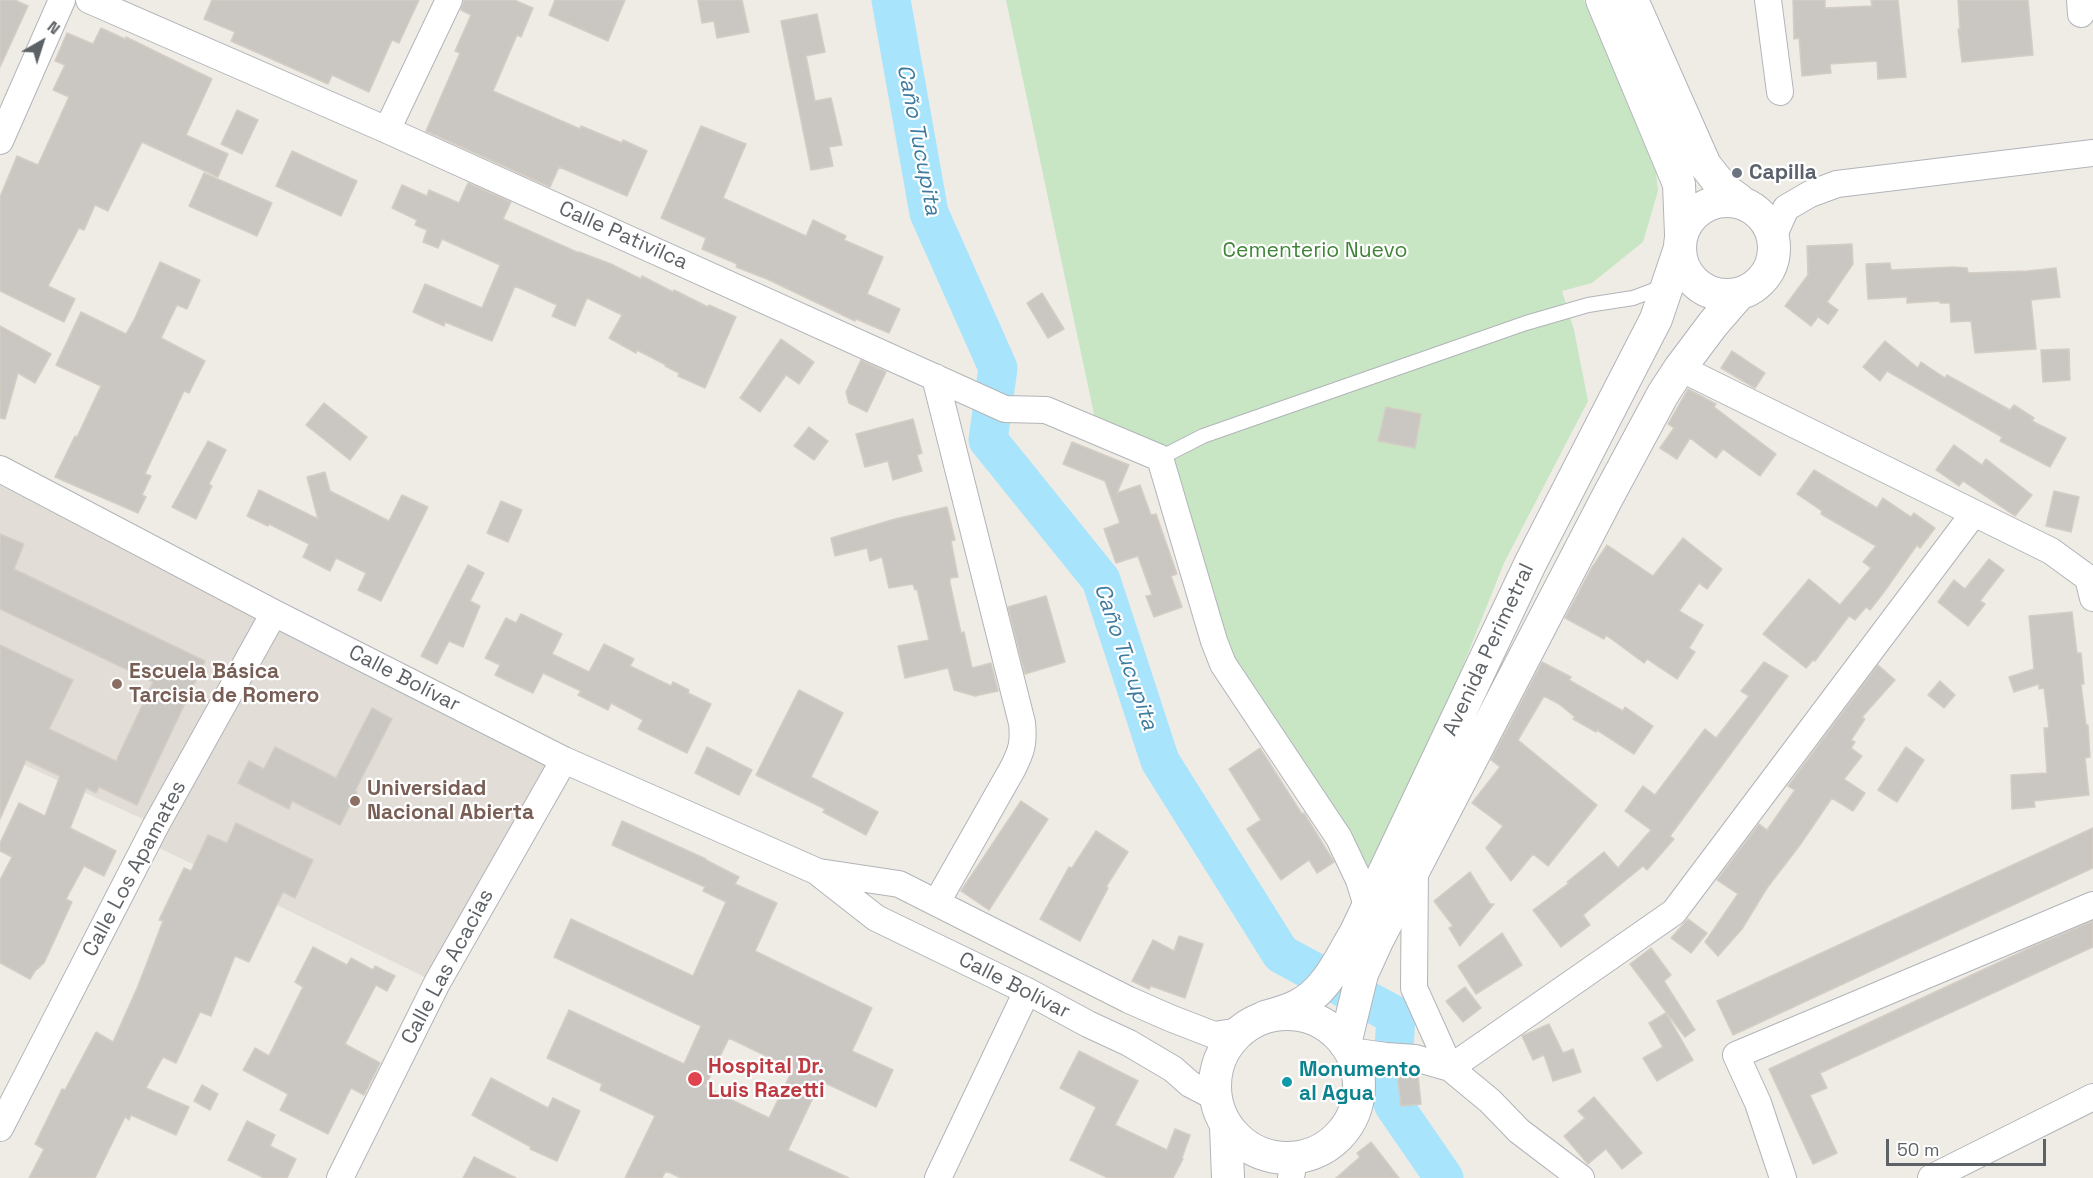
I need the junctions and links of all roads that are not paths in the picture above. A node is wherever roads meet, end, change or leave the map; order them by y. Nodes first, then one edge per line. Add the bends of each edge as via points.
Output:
1 (62, 0) edge
2 (89, 0) edge
3 (449, 0) edge
4 (1602, 0) edge
5 (1632, 0) edge
6 (1768, 0) edge
7 (1780, 92) dead end
8 (387, 130) junction
9 (0, 141) edge
10 (2093, 153) edge
11 (1739, 200) junction
12 (1773, 237) junction
13 (1680, 243) junction
14 (1666, 286) junction
15 (1739, 294) junction
16 (1680, 368) junction
17 (935, 377) junction
18 (1160, 458) junction
19 (0, 470) edge
20 (1974, 513) junction
21 (2093, 598) edge
22 (274, 613) junction
23 (564, 760) junction
24 (1415, 867) junction
25 (816, 871) junction
26 (937, 902) junction
27 (2093, 904) edge
28 (1367, 906) junction
29 (1352, 966) junction
30 (1027, 992) junction
31 (1253, 1024) junction
32 (1348, 1047) junction
33 (1450, 1068) junction
34 (1215, 1097) junction
35 (2093, 1097) edge
36 (1226, 1126) junction
37 (0, 1128) edge
38 (1286, 1168) edge
39 (1778, 1176) edge
40 (340, 1178) edge
41 (938, 1178) edge
42 (1228, 1178) edge
43 (1581, 1178) edge
44 (1931, 1178) edge

1 - 9 street
2 - 8 street, Calle Pativilca
3 - 8 street
4 - 13 street, Avenida Perimetral via 1679,184
5 - 11 street via 1705,165 1724,189
6 - 7 street
8 - 17 street, Calle Pativilca
10 - 12 street via 1837,184 1785,208
11 - 12 street via 1766,221
11 - 13 street via 1722,199 1695,212
12 - 15 street via 1774,254 1769,269 1760,283
13 - 14 street, Avenida Perimetral
13 - 15 street via 1686,273 1694,283 1723,296
14 - 18 lane via 1633,298 1588,305 1526,322 1203,436
14 - 28 street, Avenida Perimetral via 1656,319 1531,562
15 - 16 street, Avenida Perimetral
16 - 20 street
16 - 24 street, Avenida Perimetral via 1607,498
17 - 18 street, Calle Pativilca via 1005,409 1046,410
17 - 26 street via 1024,739 1013,768
18 - 28 street via 1223,664 1339,838
19 - 22 street, Calle Bolívar
20 - 21 street via 2051,551 2088,578
20 - 33 street via 1674,912
22 - 23 street, Calle Bolívar
22 - 37 street, Calle Los Apamates via 156,825
23 - 25 street, Calle Bolívar
23 - 40 street, Calle Las Acacias via 437,983
24 - 29 street, Avenida Perimetral via 1377,940
24 - 33 street via 1414,988
25 - 26 street, Calle Bolívar via 899,884
25 - 30 street, Calle Bolívar via 876,918
26 - 31 street, Calle Bolívar via 1129,1000 1214,1035
27 - 39 street via 1736,1055 1758,1102
28 - 29 street, Avenida Perimetral via 1355,934
29 - 31 street, Avenida Perimetral via 1295,1007
29 - 32 street, Avenida Perimetral via 1354,1008
30 - 34 street, Calle Bolívar via 1153,1057
30 - 41 street
31 - 32 street via 1280,1014 1310,1018 1335,1032
31 - 34 street via 1228,1044 1219,1060
32 - 33 street
32 - 38 street via 1356,1062 1359,1089 1348,1126 1325,1148
33 - 43 street via 1491,1101 1519,1131
34 - 36 street
35 - 44 street
36 - 38 street via 1241,1143
36 - 42 street

